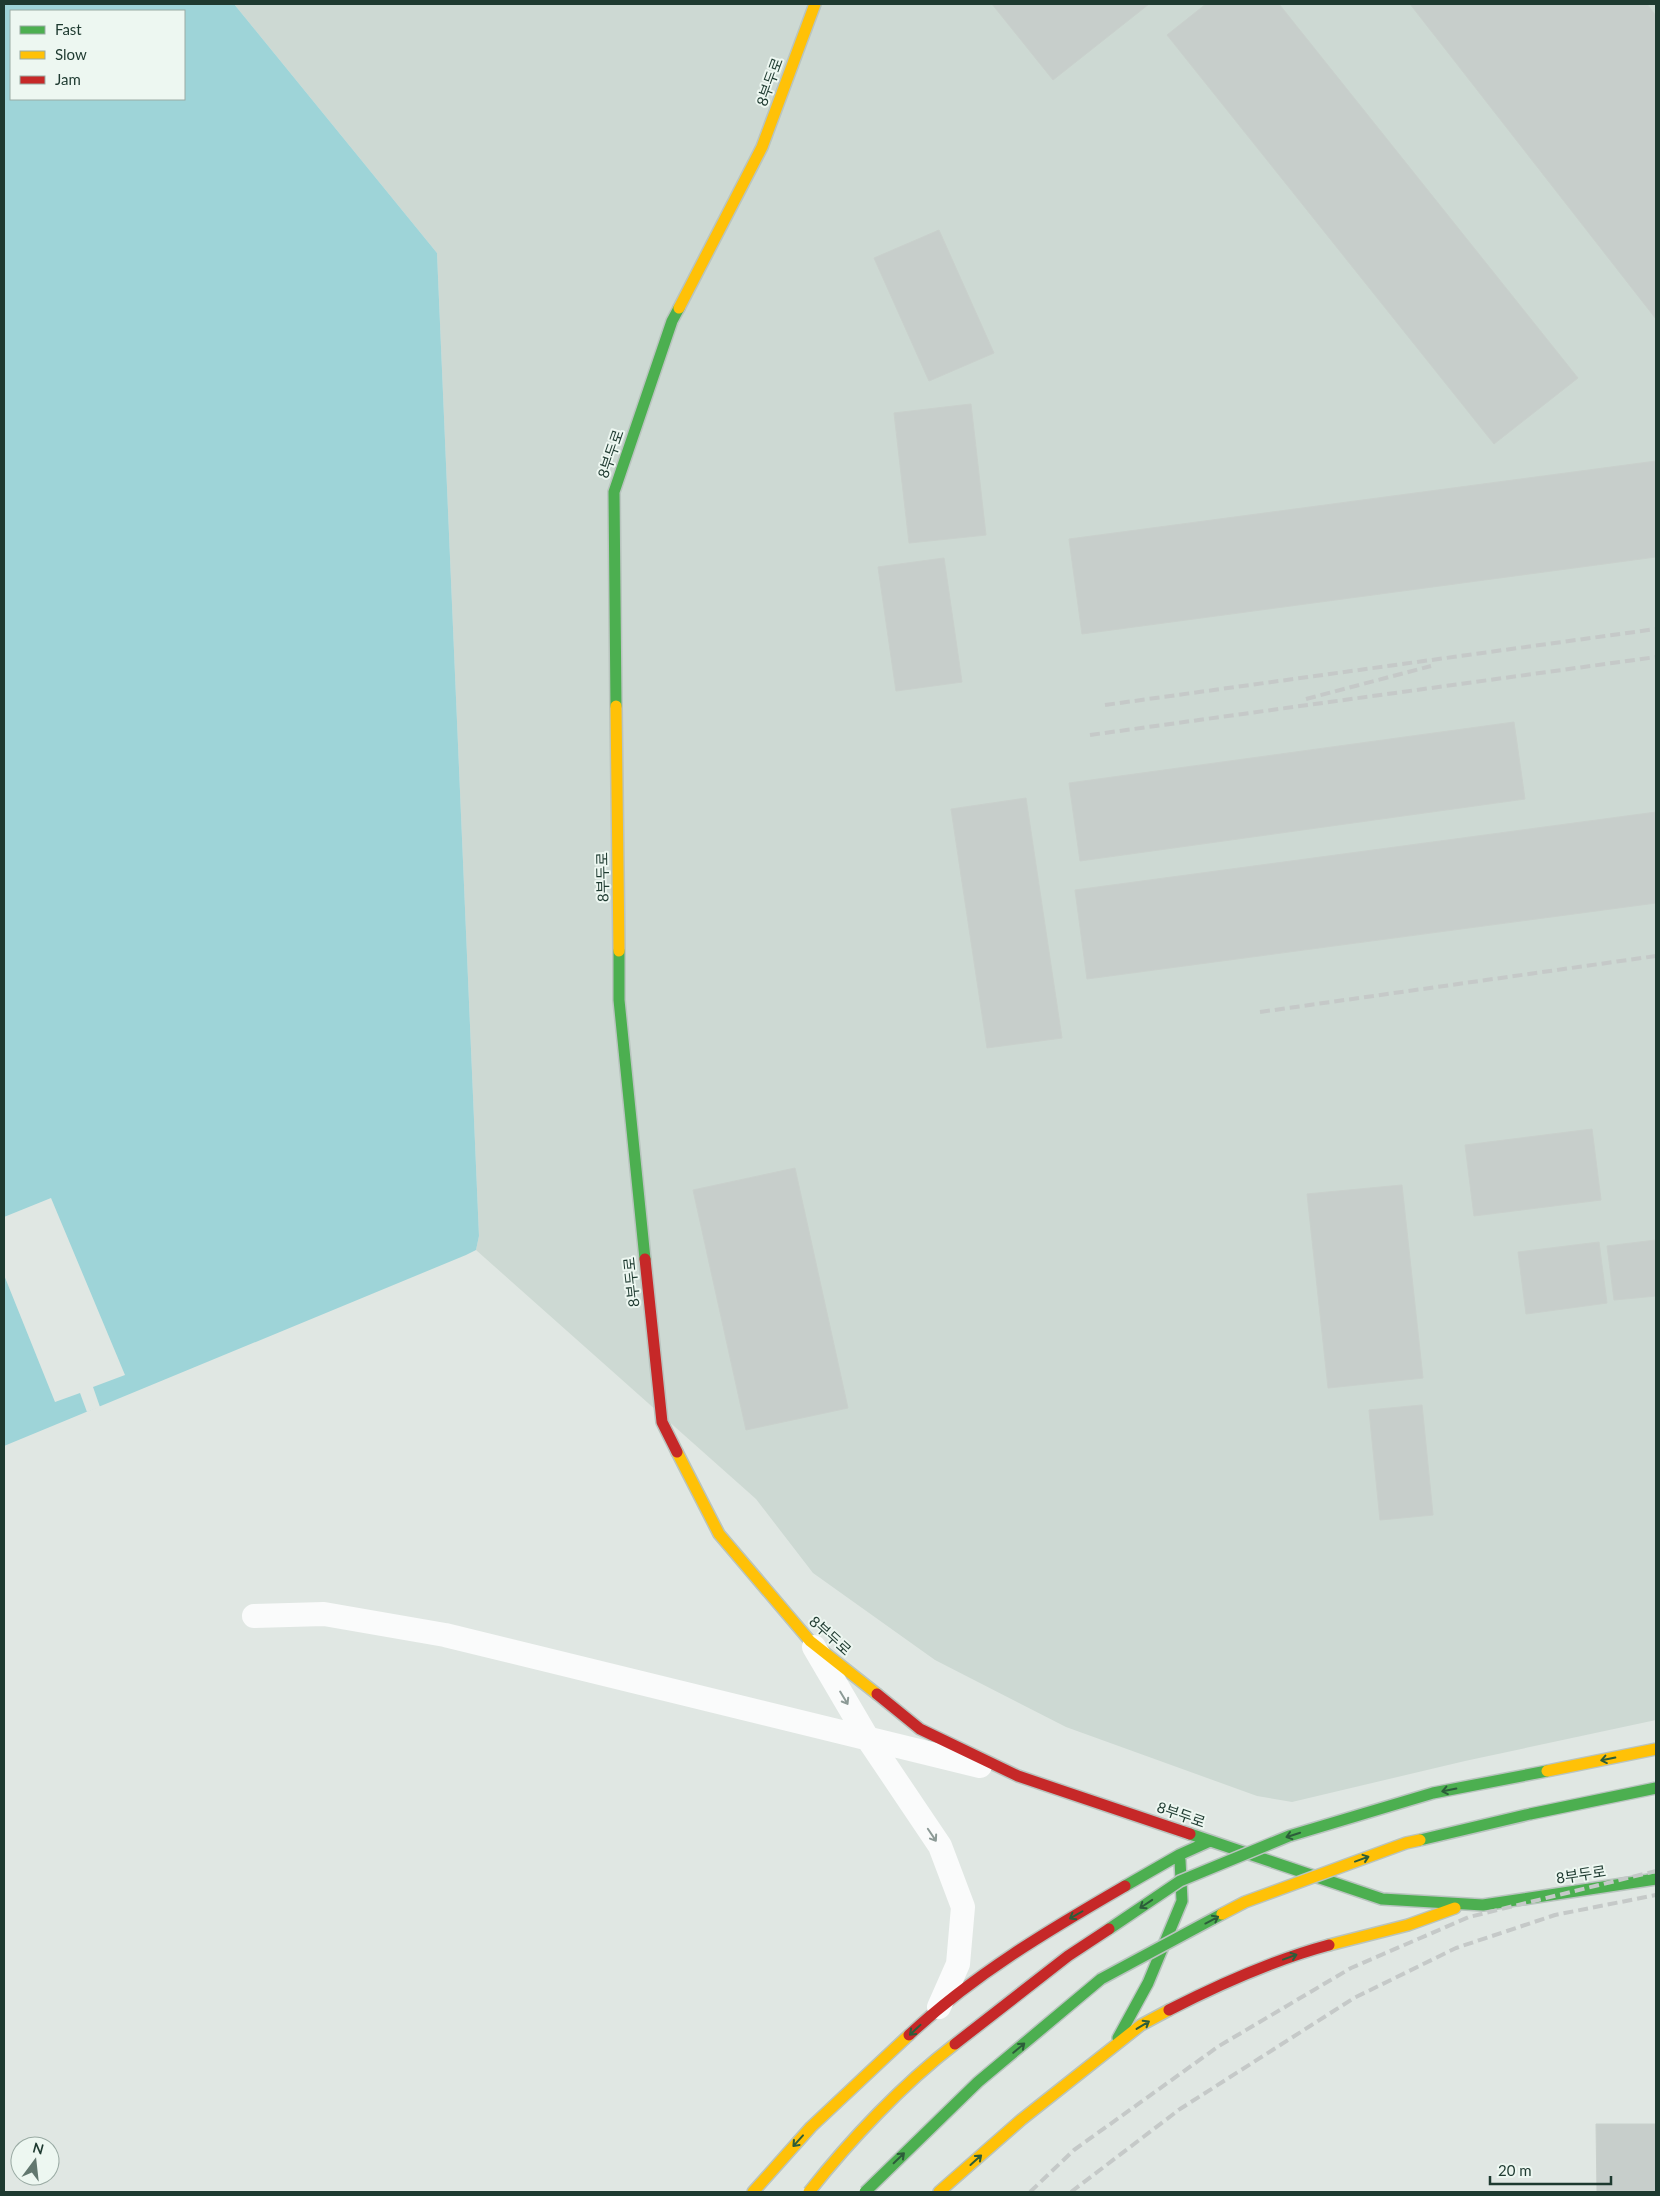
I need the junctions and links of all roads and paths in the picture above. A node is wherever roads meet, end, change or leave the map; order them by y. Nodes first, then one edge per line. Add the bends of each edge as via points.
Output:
1 (815, 4) edge
2 (254, 1616) dead end
3 (810, 1642) junction
4 (868, 1739) junction
5 (1656, 1749) edge
6 (1011, 1773) junction
7 (1656, 1788) edge
8 (1173, 1828) junction
9 (1210, 1841) junction
10 (1179, 1855) junction
11 (1656, 1879) edge
12 (1468, 1904) junction
13 (939, 2007) junction
14 (1114, 2046) junction
15 (753, 2192) edge
16 (808, 2192) edge
17 (865, 2192) edge
18 (939, 2192) edge

1 - 3 main road, 8부두로 via 762,147 672,321 614,492 619,1000 662,1422 719,1534
2 - 4 lane via 324,1614 445,1635
3 -> 4 lane
3 - 6 main road, 8부두로 via 920,1729
4 - 6 lane
4 -> 13 lane via 940,1846 963,1907 958,1964
5 -> 16 main road, bridge via 1433,1793 1289,1836 1180,1882 1068,1956 920,2071
6 - 8 main road, 8부두로
17 -> 7 main road, bridge via 978,2082 1102,1979 1245,1902 1406,1843
8 - 9 main road, 8부두로
8 - 10 main road
9 - 10 main road
9 - 12 main road, 8부두로 via 1382,1899
10 -> 13 main road via 1041,1935
10 - 14 main road via 1182,1901 1148,1983
11 - 12 main road, 8부두로 via 1483,1905
14 -> 12 main road via 1140,2025 1218,1985 1296,1954 1408,1925
13 -> 15 main road via 811,2126
18 -> 14 main road via 1020,2120

